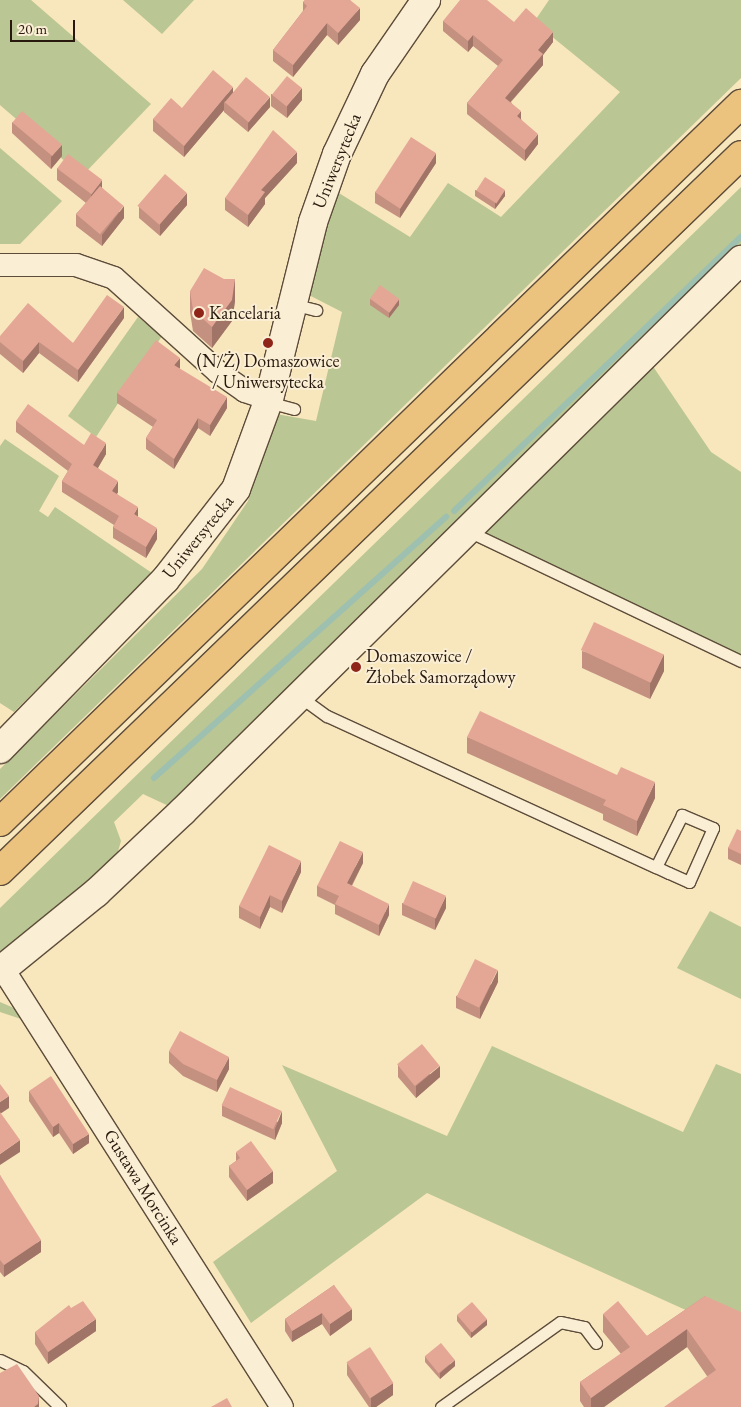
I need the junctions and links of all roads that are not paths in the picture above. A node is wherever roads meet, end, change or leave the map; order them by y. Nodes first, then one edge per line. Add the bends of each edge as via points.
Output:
1 (426, 0) edge
2 (741, 104) edge
3 (741, 155) edge
4 (741, 260) edge
5 (0, 265) edge
6 (268, 400) junction
7 (294, 409) dead end
8 (466, 530) junction
9 (741, 661) edge
10 (299, 696) junction
11 (0, 749) edge
12 (0, 822) edge
13 (656, 867) junction
14 (0, 871) edge
15 (1, 970) edge
16 (596, 1343) dead end
17 (0, 1360) edge
18 (60, 1407) edge
19 (282, 1407) edge
20 (441, 1407) edge

1 - 6 street, Uniwersytecka via 375,74 349,124 316,214 304,307
2 - 12 highway
3 - 14 highway
4 - 8 street
5 - 6 street via 76,265 114,278 218,372 245,391
6 - 7 lane
6 - 11 street, Uniwersytecka via 236,489 197,545
8 - 9 lane
8 - 10 street
10 - 13 lane via 327,716
10 - 15 street via 155,838
13 - 13 lane via 689,882 713,828 682,815
15 - 19 street, Gustawa Morcinka
16 - 20 lane via 584,1328 560,1322
17 - 18 lane via 23,1371

